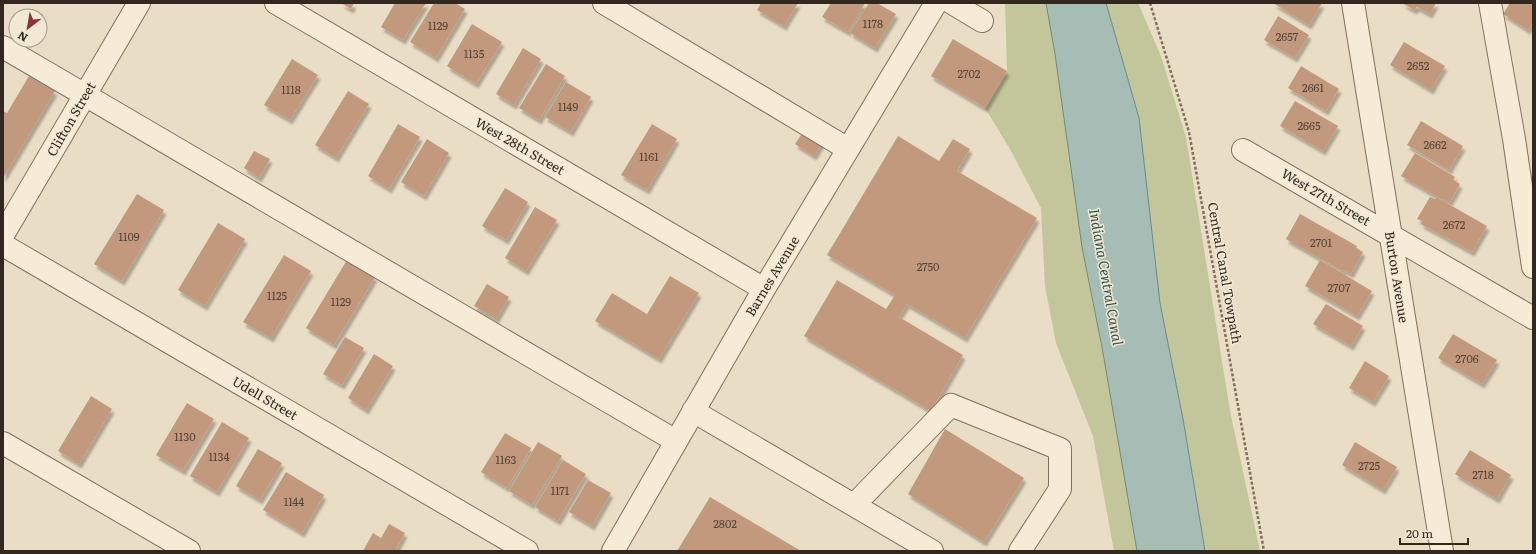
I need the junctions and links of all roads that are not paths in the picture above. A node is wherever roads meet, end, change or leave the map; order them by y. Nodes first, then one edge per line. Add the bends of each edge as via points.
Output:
1 (139, 3) edge
2 (276, 3) edge
3 (604, 3) edge
4 (936, 3) edge
5 (952, 3) edge
6 (1353, 3) edge
7 (1490, 3) edge
8 (982, 21) dead end
9 (3, 47) edge
10 (85, 96) junction
11 (1524, 139) edge
12 (848, 149) junction
13 (1243, 150) dead end
14 (1391, 234) junction
15 (3, 235) edge
16 (3, 245) edge
17 (1533, 267) edge
18 (764, 289) junction
19 (1532, 315) edge
20 (693, 411) junction
21 (676, 441) junction
22 (3, 443) edge
23 (854, 505) junction
24 (190, 551) edge
25 (527, 551) edge
26 (613, 551) edge
27 (932, 551) edge
28 (1020, 551) edge
29 (1442, 551) edge

1 - 10 street, Clifton Street
2 - 18 street, West 28th Street
3 - 12 street
4 - 12 street, Barnes Avenue
5 - 8 street
6 - 14 street, Burton Avenue
7 - 11 street
9 - 10 street
10 - 15 street, Clifton Street
10 - 21 street
11 - 17 street
12 - 18 street, Barnes Avenue
13 - 14 street, West 27th Street
14 - 19 street, West 27th Street
14 - 29 street, Burton Avenue
16 - 25 street, Udell Street
18 - 20 street, Barnes Avenue
20 - 21 street, Barnes Avenue
20 - 23 street
21 - 26 street, Barnes Avenue
22 - 24 street
23 - 27 street
23 - 28 street via 951,406 1060,449 1060,489

